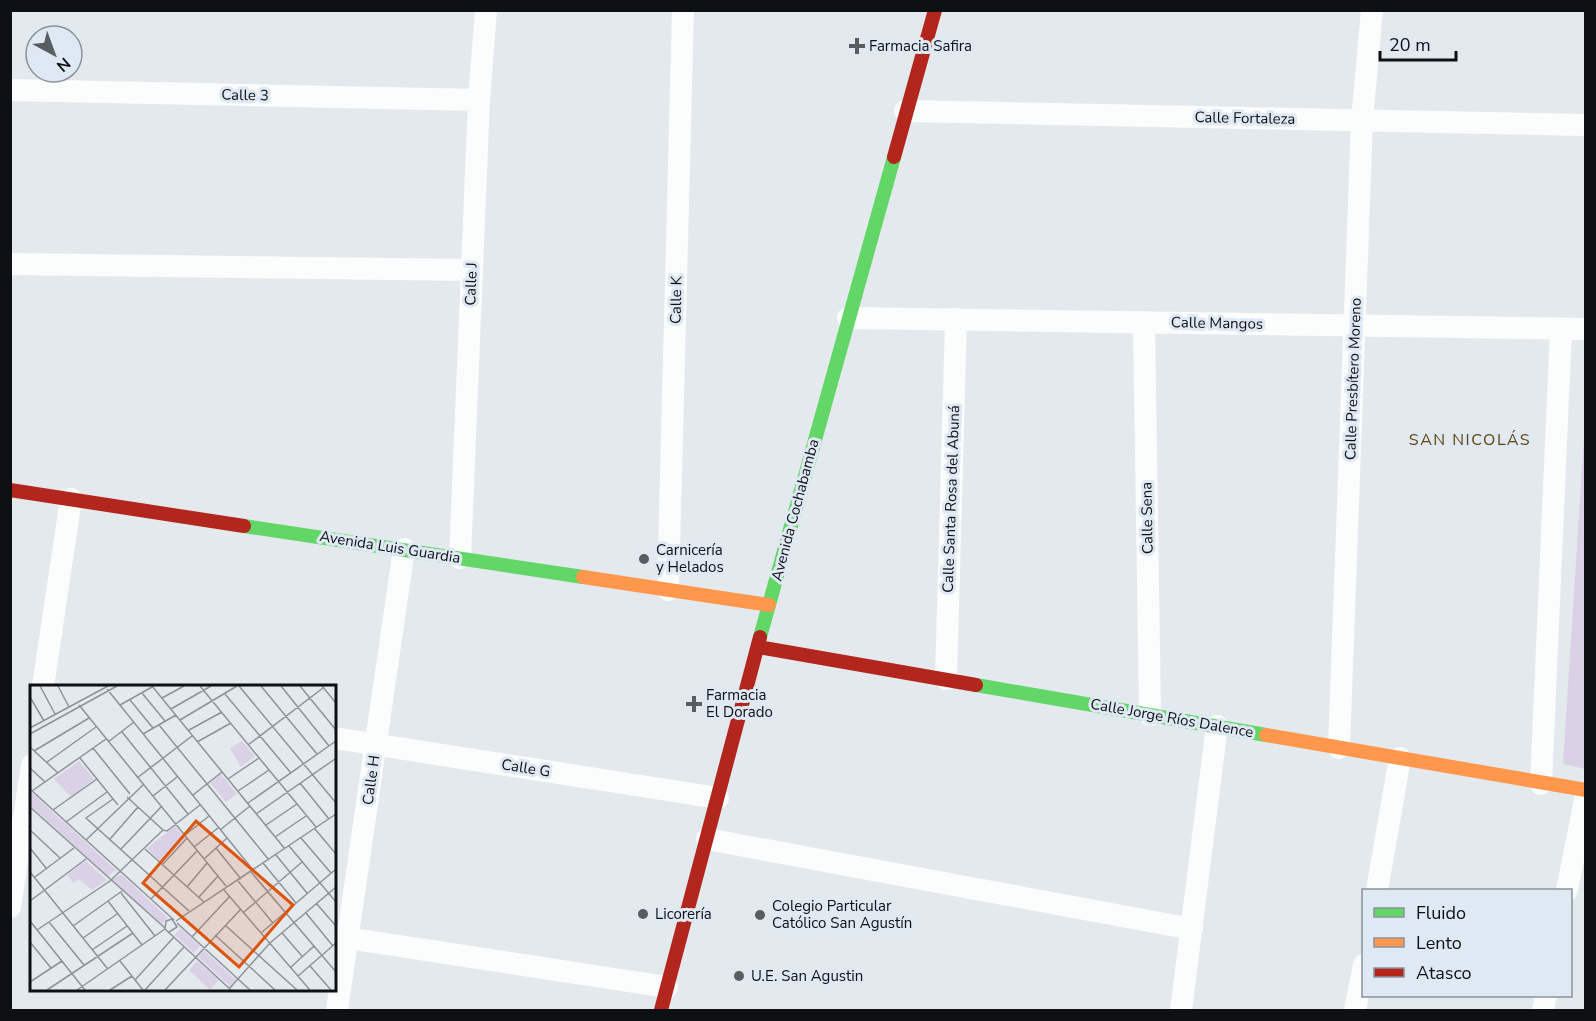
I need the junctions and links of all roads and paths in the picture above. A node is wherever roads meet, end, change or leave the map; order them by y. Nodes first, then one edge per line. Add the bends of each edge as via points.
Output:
1 (486, 10) edge
2 (683, 10) edge
3 (934, 10) edge
4 (1372, 10) edge
5 (10, 90) edge
6 (479, 100) junction
7 (905, 111) junction
8 (1362, 120) junction
9 (1586, 125) edge
10 (10, 264) edge
11 (472, 270) junction
12 (848, 318) junction
13 (956, 319) junction
14 (1144, 322) junction
15 (1354, 326) junction
16 (1561, 329) junction
17 (1586, 329) edge
18 (10, 490) edge
19 (71, 499) junction
20 (404, 549) junction
21 (460, 558) junction
22 (668, 590) junction
23 (769, 604) junction
24 (758, 646) junction
25 (946, 679) junction
26 (43, 685) edge
27 (1150, 715) junction
28 (1217, 726) junction
29 (336, 738) edge
30 (376, 745) junction
31 (1339, 748) junction
32 (1400, 758) junction
33 (30, 781) edge
34 (1541, 784) junction
35 (1586, 790) edge
36 (1586, 795) edge
37 (718, 798) junction
38 (707, 839) junction
39 (1377, 889) edge
40 (1567, 889) edge
41 (16, 893) edge
42 (1192, 929) junction
43 (341, 937) edge
44 (1362, 976) edge
45 (667, 987) junction
46 (337, 1011) edge
47 (661, 1011) edge
48 (1181, 1011) edge
49 (1356, 1011) edge

1 - 6 street, Calle J
2 - 22 street, Calle K
3 - 7 street, Avenida Cochabamba
4 - 8 street, Calle Presbítero Moreno
5 - 6 street, Calle 3
6 - 11 street, Calle J
7 - 8 street, Calle Fortaleza
7 - 12 street, Avenida Cochabamba
8 - 9 street, Calle Fortaleza
8 - 15 street, Calle Presbítero Moreno
10 - 11 street
11 - 21 street, Calle J
12 - 13 street, Calle Mangos
12 - 23 street, Avenida Cochabamba
13 - 14 street, Calle Mangos
13 - 25 street, Calle Santa Rosa del Abuná
14 - 15 street, Calle Mangos
14 - 27 street, Calle Sena
15 - 16 street, Calle Mangos
15 - 31 street, Calle Presbítero Moreno
16 - 17 street, Calle Mangos
16 - 34 street
18 - 19 street, Avenida Luis Guardia
19 - 20 street, Avenida Luis Guardia
19 - 26 street
20 - 21 street, Avenida Luis Guardia
20 - 30 street, Calle H
21 - 22 street, Avenida Luis Guardia
22 - 23 street, Avenida Luis Guardia
23 - 24 street, Avenida Cochabamba
24 - 25 street, Calle Jorge Ríos Dalence
24 - 37 street, Avenida Cochabamba
25 - 27 street, Calle Jorge Ríos Dalence
27 - 28 street, Calle Jorge Ríos Dalence
28 - 31 street, Calle Jorge Ríos Dalence
28 - 42 street
29 - 30 street, Calle G
30 - 37 street, Calle G
30 - 43 street, Calle H
31 - 32 street, Calle Jorge Ríos Dalence
32 - 34 street, Calle Jorge Ríos Dalence
32 - 39 street
33 - 41 street
34 - 35 street, Calle Jorge Ríos Dalence
36 - 40 street
37 - 38 street, Avenida Cochabamba
38 - 42 street
38 - 45 street, Avenida Cochabamba
42 - 48 street
43 - 45 street
43 - 46 street, Calle H
44 - 49 street
45 - 47 street, Avenida Cochabamba

